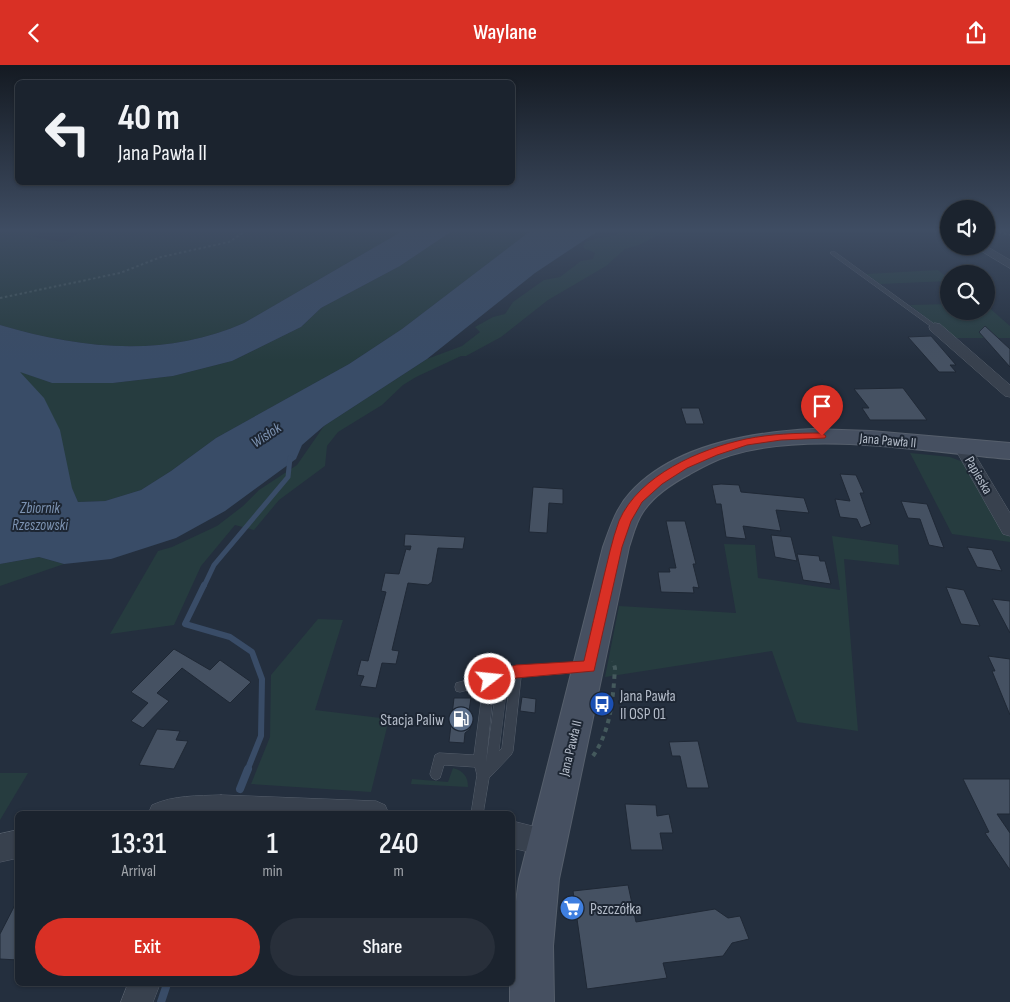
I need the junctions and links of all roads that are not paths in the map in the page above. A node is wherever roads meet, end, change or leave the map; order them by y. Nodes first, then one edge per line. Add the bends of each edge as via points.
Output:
1 (860, 273) edge
2 (935, 327) joint
3 (1010, 393) edge
4 (962, 447) junction
5 (1010, 451) edge
6 (1010, 529) edge
7 (600, 659) junction
8 (516, 671) junction
9 (503, 675) junction
10 (490, 679) junction
11 (460, 687) dead end
12 (479, 761) junction
13 (487, 771) junction
14 (436, 775) dead end
15 (176, 811) edge
16 (209, 811) edge
17 (478, 811) edge
18 (529, 838) edge
19 (15, 845) edge
20 (0, 848) edge
21 (143, 986) edge
22 (137, 1002) edge
23 (532, 1002) edge

1 - 2 lane
2 - 3 street
4 - 5 street, Jana Pawła II
4 - 6 street, Papieska
4 - 7 street, Jana Pawła II via 865,438 781,437 746,442 713,452 684,466 639,499 625,521 616,547
7 - 8 lane
7 - 18 street, Jana Pawła II
8 - 9 lane
8 - 13 lane via 507,751
9 - 10 lane
9 - 13 lane
10 - 11 lane
10 - 12 lane
12 - 13 lane
12 - 14 lane via 439,759
13 - 17 lane
15 - 16 street
18 - 23 street, Jana Pawła II via 539,879 532,947
19 - 20 street
21 - 22 street

